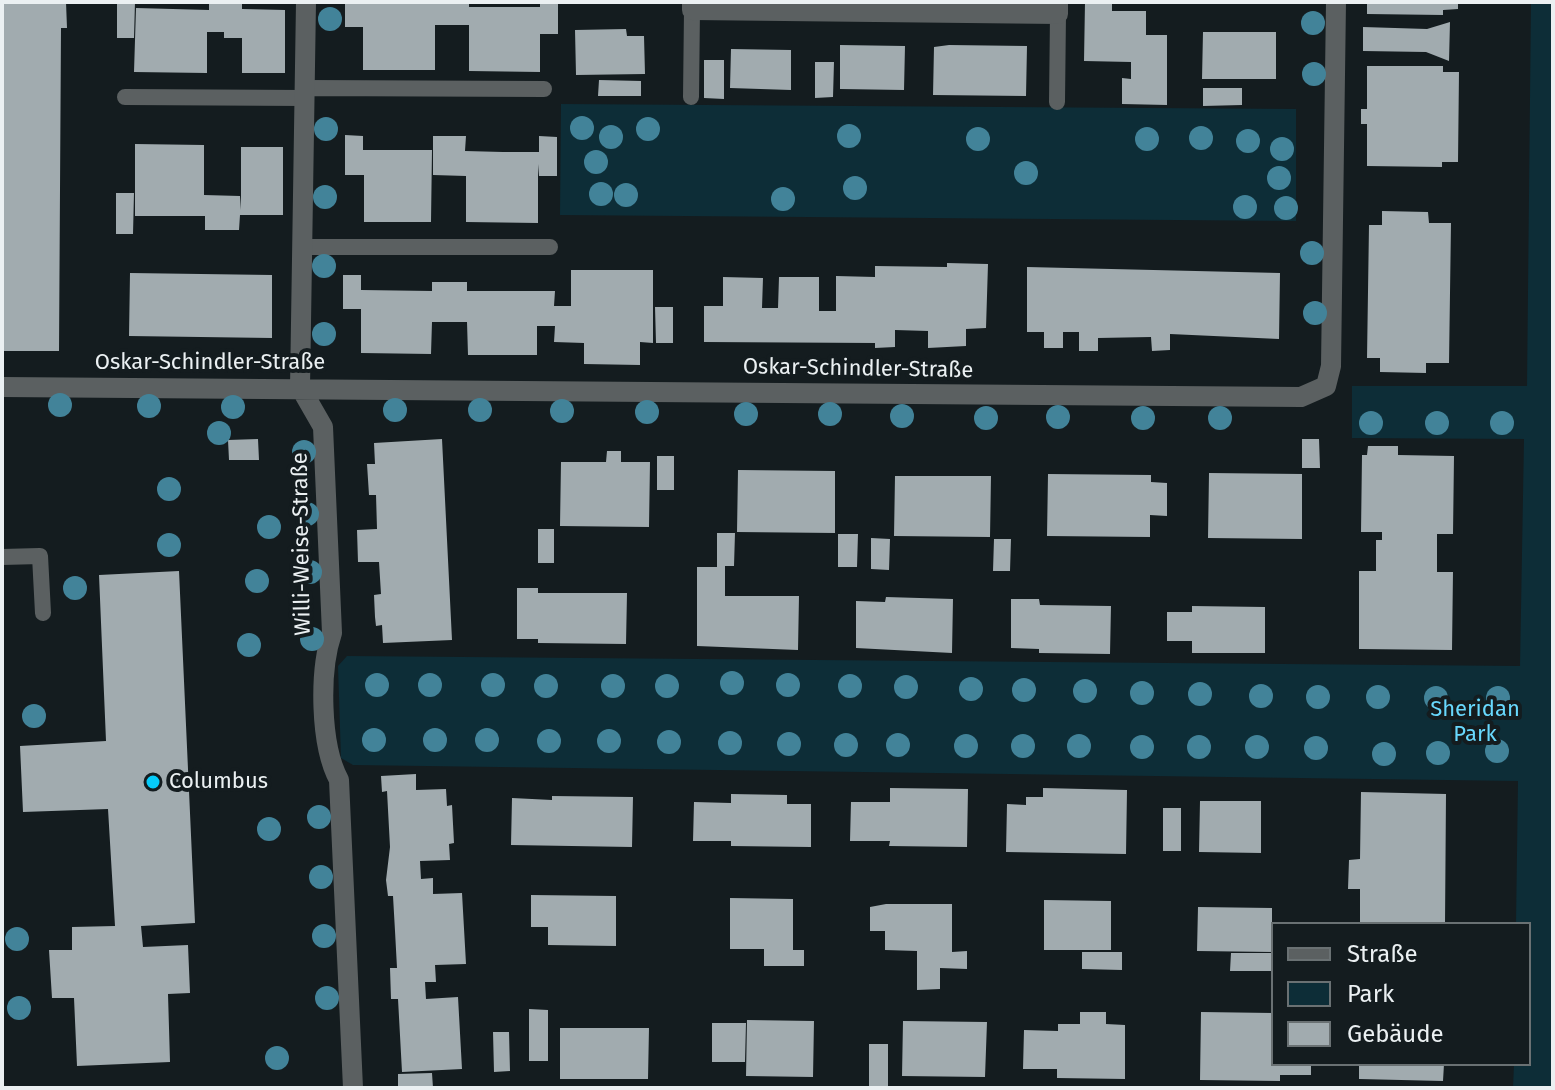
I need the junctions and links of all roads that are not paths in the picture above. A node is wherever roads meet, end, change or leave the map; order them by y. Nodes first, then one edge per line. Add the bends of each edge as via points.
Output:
1 (306, 2) edge
2 (1336, 2) edge
3 (692, 6) edge
4 (1058, 8) edge
5 (544, 89) dead end
6 (305, 93) junction
7 (125, 97) dead end
8 (691, 97) dead end
9 (1057, 102) dead end
10 (302, 247) junction
11 (550, 247) dead end
12 (2, 387) edge
13 (300, 387) junction
14 (2, 557) edge
15 (43, 613) dead end
16 (353, 1088) edge

1 - 6 street
2 - 13 street, Oskar-Schindler-Straße via 1331,366 1326,386 1301,397
3 - 4 street
3 - 8 lane
4 - 9 lane
5 - 6 lane
6 - 7 lane
6 - 10 street
10 - 11 lane
10 - 13 street
12 - 13 street, Oskar-Schindler-Straße
13 - 16 street, Willi-Weise-Straße via 323,427 332,633 324,657 326,709 329,761 339,780
14 - 15 lane via 40,556

